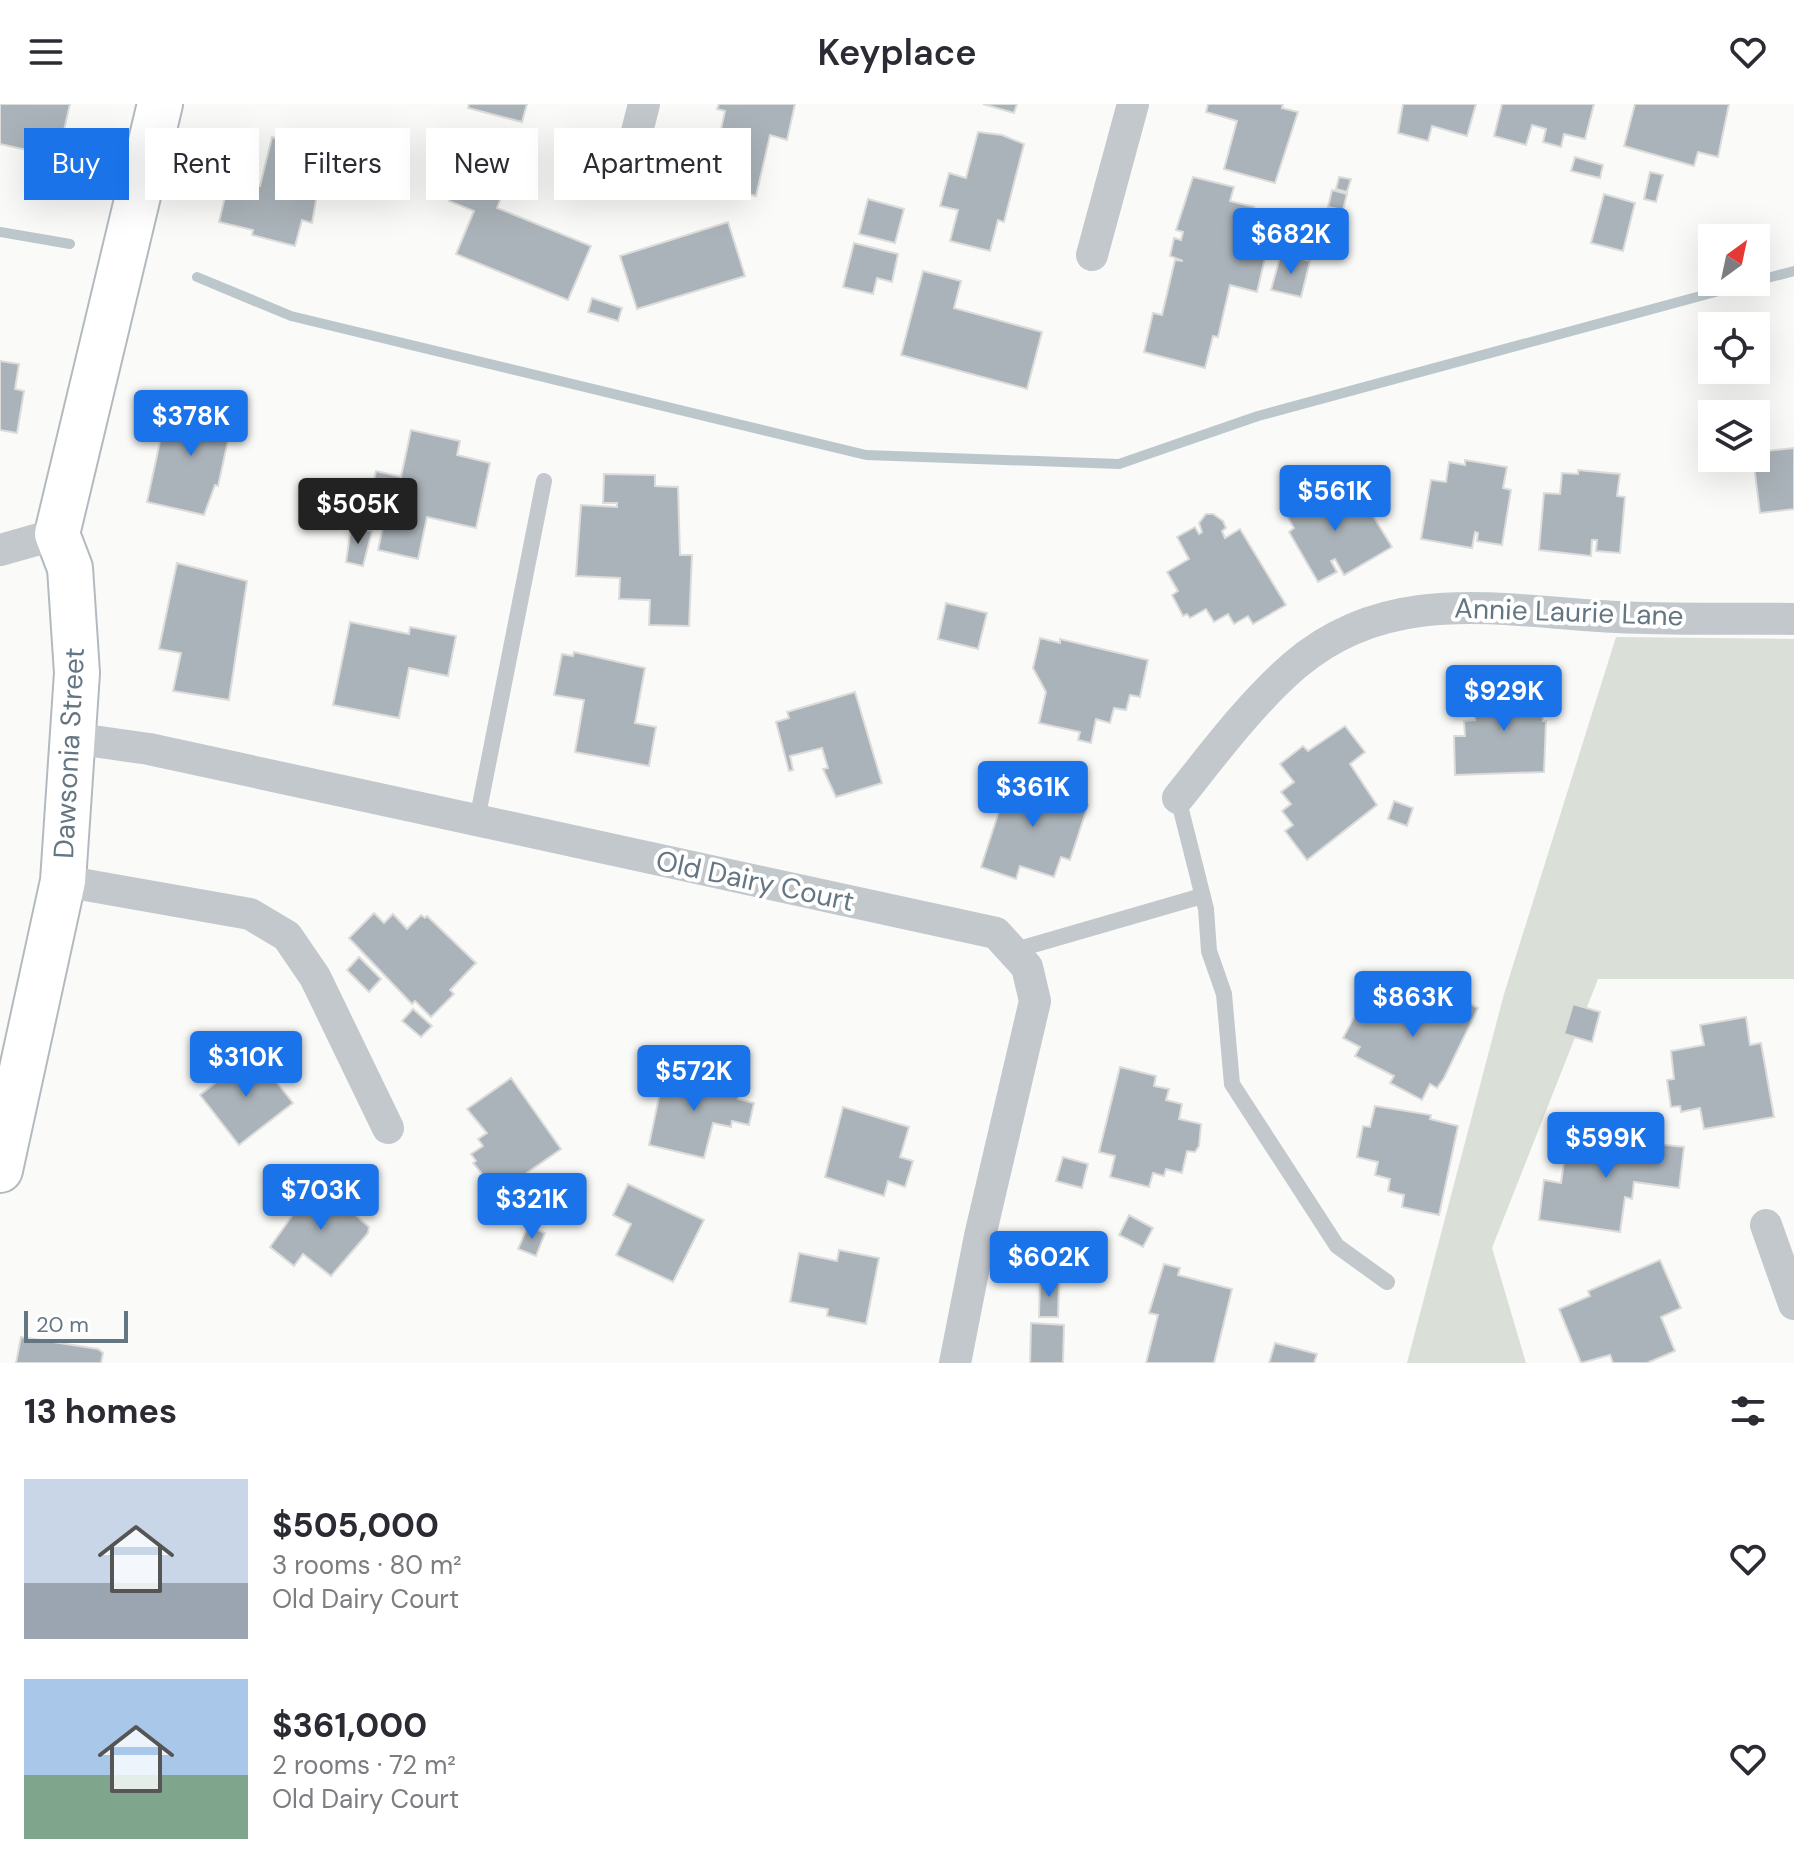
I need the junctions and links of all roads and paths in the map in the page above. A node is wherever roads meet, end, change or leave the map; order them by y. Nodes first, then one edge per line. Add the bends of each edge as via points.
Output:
1 (160, 104) edge
2 (644, 104) edge
3 (1133, 104) edge
4 (638, 128) edge
5 (1092, 255) dead end
6 (544, 481) dead end
7 (57, 534) junction
8 (0, 550) edge
9 (1794, 619) edge
10 (72, 738) junction
11 (1178, 798) joint
12 (477, 820) junction
13 (63, 881) junction
14 (1202, 896) junction
15 (1012, 951) junction
16 (388, 1128) dead end
17 (0, 1170) edge
18 (1766, 1225) dead end
19 (1387, 1282) dead end
20 (1794, 1304) edge
21 (955, 1363) edge

1 - 7 street
2 - 4 street
3 - 5 street
6 - 12 lane
7 - 8 street
7 - 10 street, Dawsonia Street via 70,568 77,673
9 - 11 street, Annie Laurie Lane via 1617,617 1473,605 1381,620 1350,631 1295,665
10 - 12 street, Old Dairy Court via 149,749
10 - 13 street, Dawsonia Street
11 - 14 lane
12 - 15 street, Old Dairy Court via 996,933
13 - 16 street via 250,914 287,936 315,977
13 - 17 street, Dawsonia Street
14 - 15 lane
14 - 19 lane via 1209,951 1224,994 1232,1084 1337,1246
15 - 21 street, Old Dairy Court via 1027,967 1035,1001
18 - 20 street

